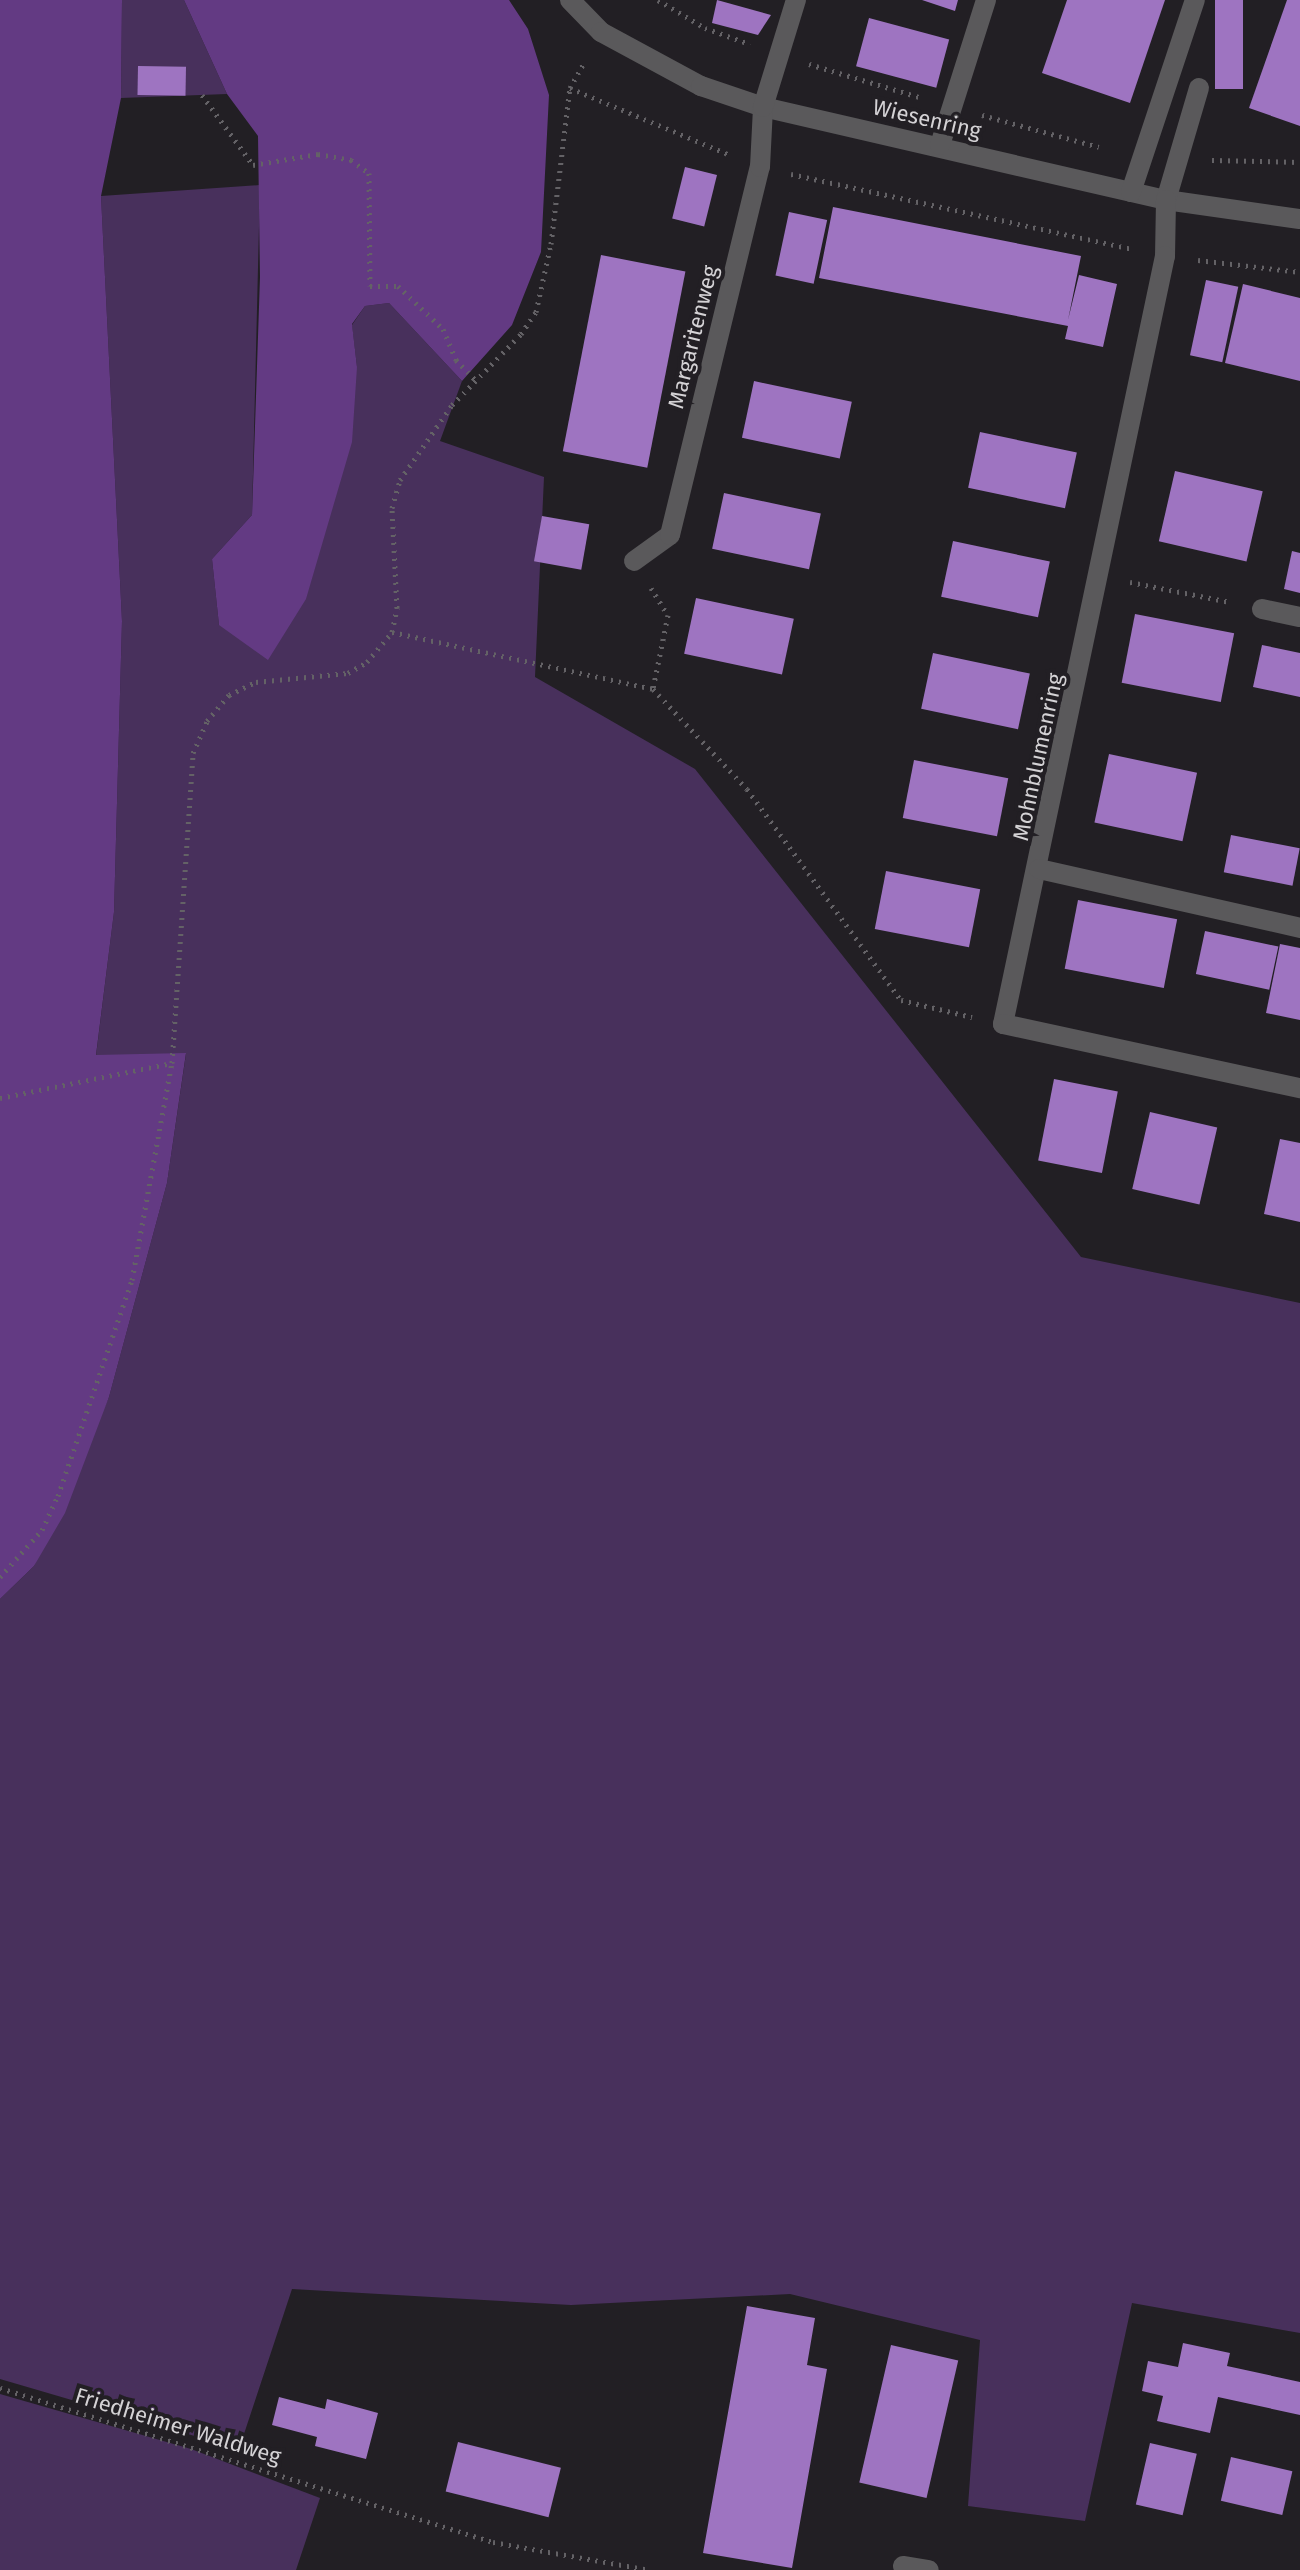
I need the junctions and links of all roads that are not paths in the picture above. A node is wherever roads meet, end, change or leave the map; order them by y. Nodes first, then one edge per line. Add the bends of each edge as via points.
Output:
1 (570, 0) edge
2 (796, 0) edge
3 (986, 0) edge
4 (1195, 0) edge
5 (1199, 88) dead end
6 (763, 107) junction
7 (940, 145) junction
8 (1131, 192) junction
9 (1166, 200) junction
10 (1300, 219) edge
11 (634, 561) road end
12 (1262, 609) road end
13 (1300, 617) edge
14 (1039, 869) junction
15 (1300, 928) edge
16 (1300, 1088) edge
17 (903, 2566) dead end
18 (929, 2570) edge

1 - 6 street, Wiesenring via 601,32 701,86
2 - 6 street, Margaritenweg
3 - 7 street
4 - 8 street
5 - 9 street, Mohnblumenring
6 - 7 street, Wiesenring
6 - 11 street, Margaritenweg via 760,167 670,535
7 - 8 street, Wiesenring
8 - 9 street, Wiesenring
9 - 10 street, Wiesenring
9 - 14 street, Mohnblumenring via 1165,256
12 - 13 street
14 - 15 street
14 - 16 street, Mohnblumenring via 1003,1024
17 - 18 street

